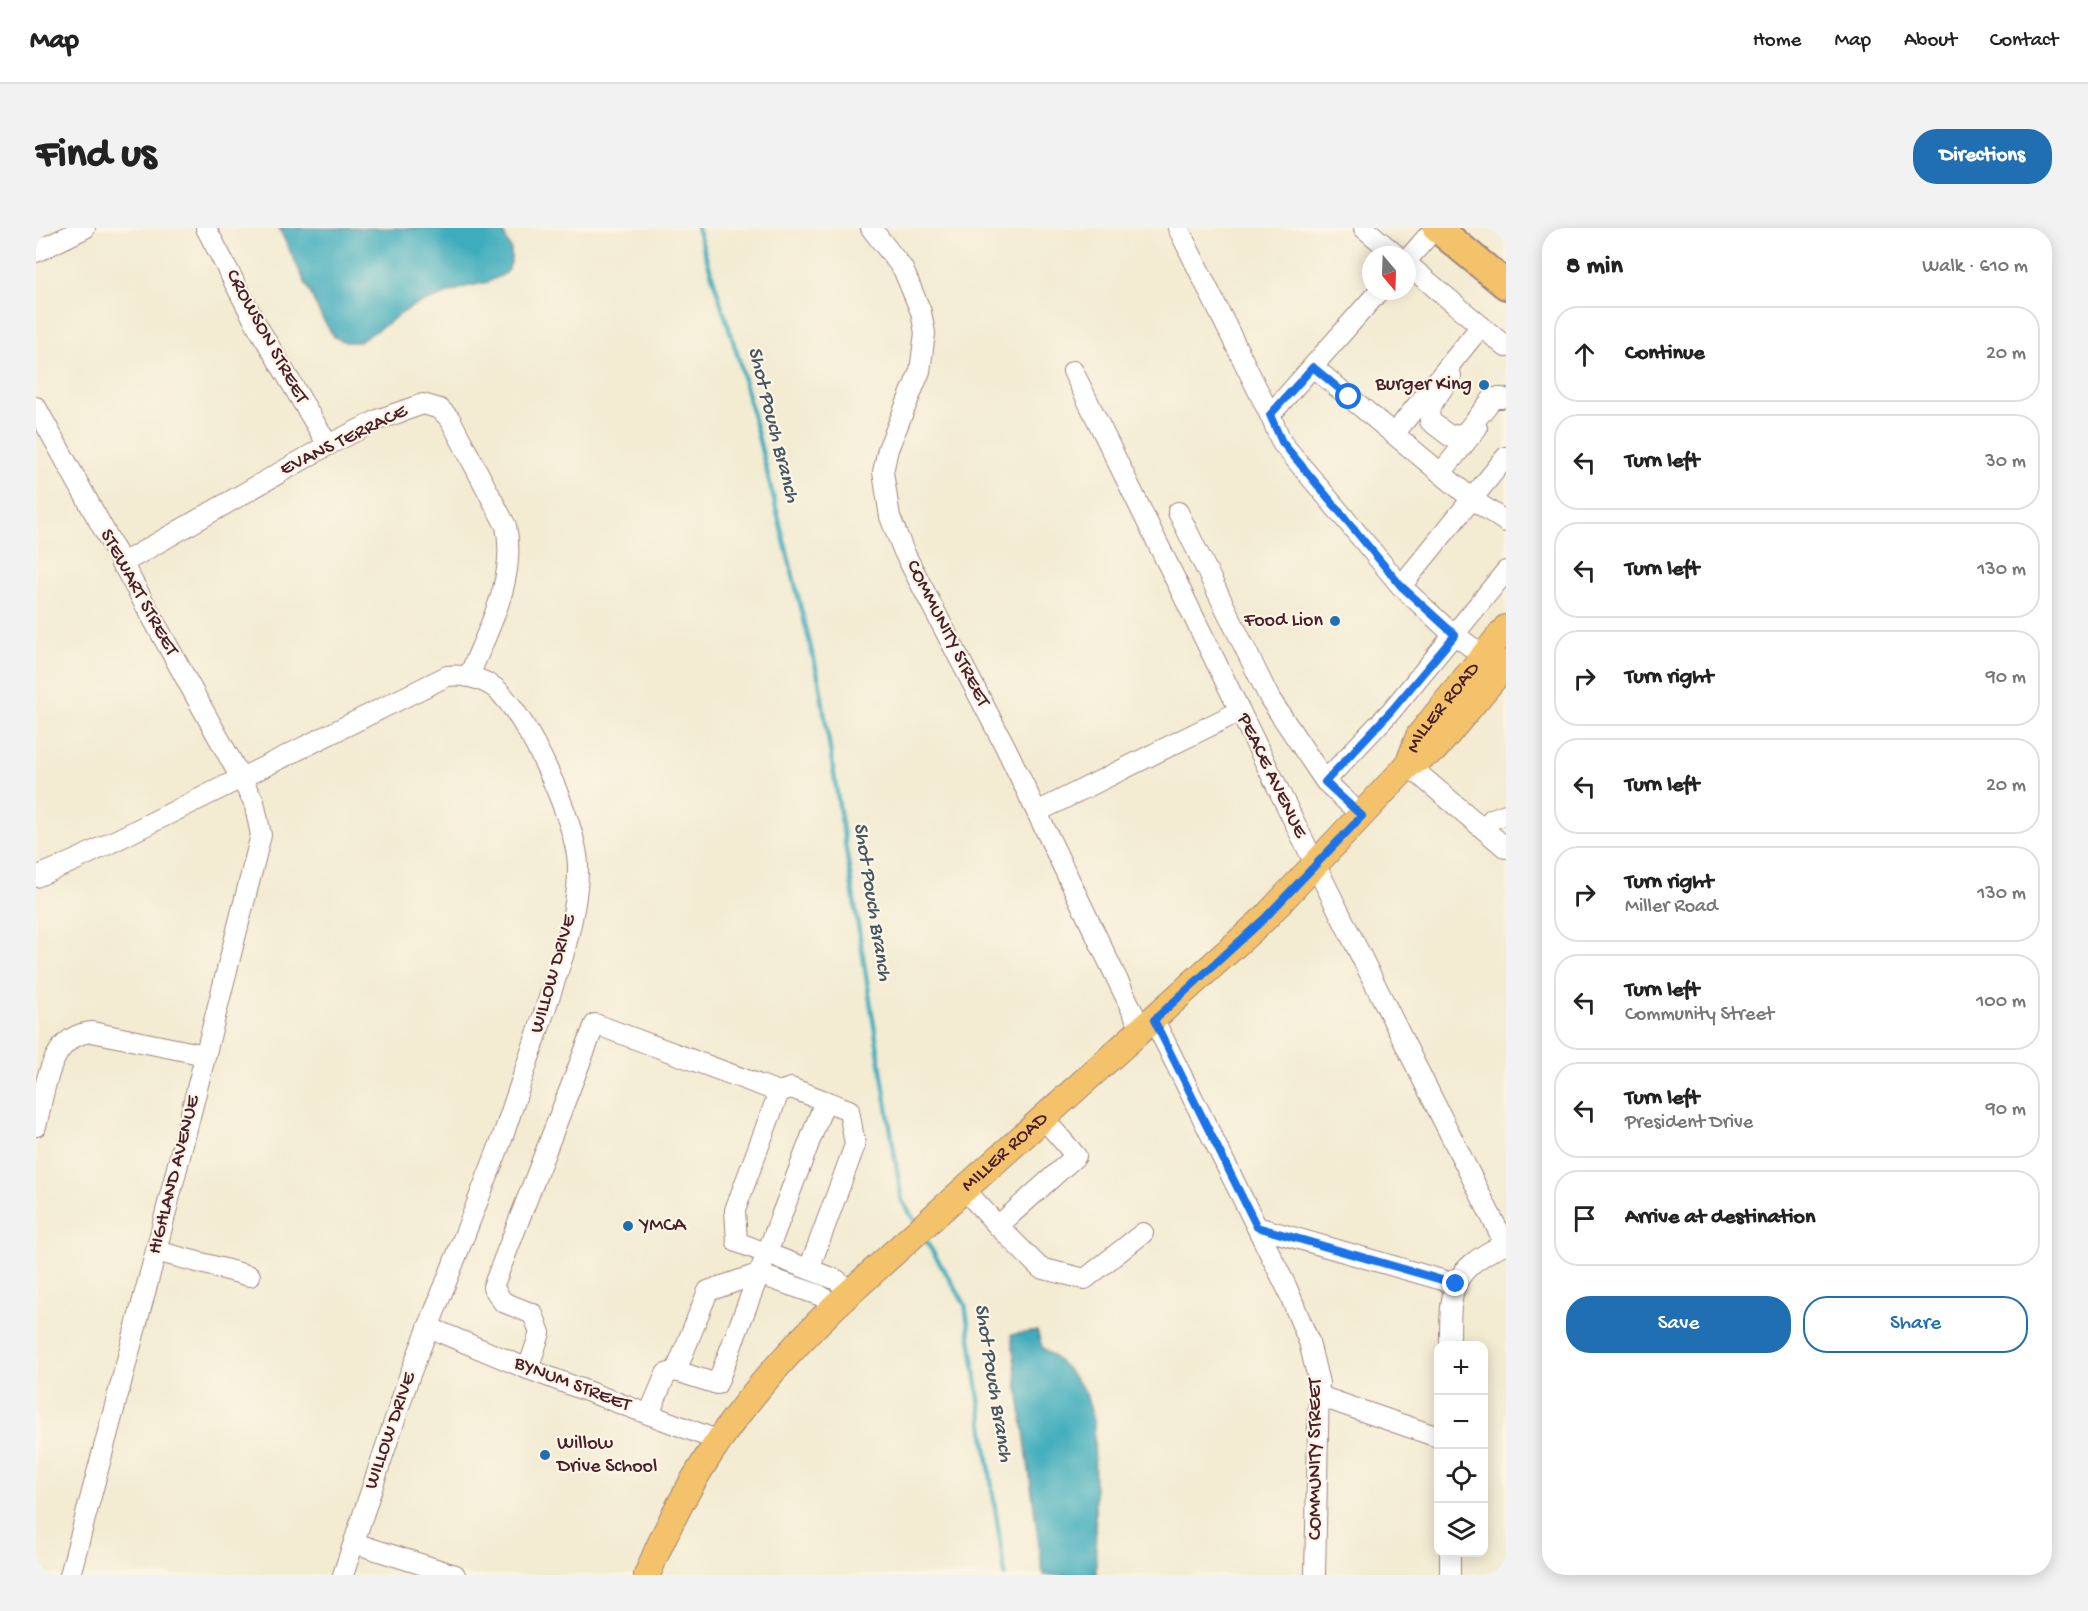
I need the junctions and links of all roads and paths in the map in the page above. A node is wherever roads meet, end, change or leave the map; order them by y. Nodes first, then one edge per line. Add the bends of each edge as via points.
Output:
1 (85, 228) edge
2 (206, 228) edge
3 (871, 228) edge
4 (1178, 228) edge
5 (1364, 228) edge
6 (1442, 230) edge
7 (1385, 246) edge
8 (36, 252) edge
9 (1416, 254) edge
10 (1416, 270) edge
11 (1506, 285) edge
12 (1371, 300) edge
13 (1480, 326) junction
14 (1506, 347) edge
15 (1313, 367) junction
16 (1448, 367) junction
17 (1073, 371) dead end
18 (1504, 395) edge
19 (36, 407) edge
20 (1270, 415) junction
21 (1394, 434) junction
22 (328, 445) junction
23 (1506, 457) edge
24 (1441, 473) junction
25 (1472, 498) junction
26 (1178, 512) dead end
27 (1506, 522) edge
28 (121, 564) junction
29 (1506, 571) edge
30 (1401, 586) junction
31 (1506, 628) edge
32 (1455, 635) junction
33 (1497, 664) edge
34 (469, 676) junction
35 (1240, 711) junction
36 (1408, 765) junction
37 (241, 778) junction
38 (1325, 782) junction
39 (1037, 812) junction
40 (1506, 814) edge
41 (1362, 816) junction
42 (1485, 830) junction
43 (1506, 848) edge
44 (1316, 866) junction
45 (36, 877) edge
46 (1148, 1025) junction
47 (205, 1055) junction
48 (779, 1092) junction
49 (825, 1101) junction
50 (1044, 1119) junction
51 (36, 1126) edge
52 (964, 1189) junction
53 (998, 1226) junction
54 (1257, 1227) junction
55 (1143, 1233) dead end
56 (1505, 1244) edge
57 (156, 1251) junction
58 (766, 1253) junction
59 (809, 1269) junction
60 (758, 1274) junction
61 (250, 1276) dead end
62 (1456, 1284) junction
63 (843, 1299) junction
64 (428, 1327) junction
65 (1450, 1341) edge
66 (528, 1369) junction
67 (676, 1371) junction
68 (1319, 1396) junction
69 (649, 1414) junction
70 (1434, 1436) edge
71 (717, 1440) junction
72 (354, 1543) junction
73 (1450, 1557) edge
74 (70, 1575) edge
75 (343, 1575) edge
76 (454, 1575) edge
77 (647, 1575) edge
78 (1316, 1575) edge
79 (1450, 1575) edge

1 - 8 street
2 - 22 street, CROWSON STREET via 255,322
3 - 39 street, COMMUNITY STREET via 903,269 921,312 925,333 920,371 888,449 883,472 890,517 921,587
4 - 20 street
5 - 7 street
6 - 9 street
6 - 11 highway
10 - 13 street
12 - 15 street
13 - 14 street
13 - 16 street
15 - 20 street
15 - 21 street
16 - 18 street via 1451,376 1429,408 1430,421 1451,437 1466,432 1494,398
16 - 21 street
17 - 35 street, PEACE AVENUE
18 - 24 street
19 - 28 street, STEWART STREET
20 - 30 street via 1282,442
21 - 24 street
22 - 28 street, EVANS TERRACE
22 - 34 street, EVANS TERRACE via 416,406 430,405 450,419 506,526 510,552 501,596
23 - 25 street
24 - 25 street
25 - 27 street
25 - 30 street
26 - 38 street via 1270,699
28 - 37 street, STEWART STREET
29 - 32 street
30 - 32 street
31 - 33 main road, MILLER ROAD
32 - 33 street
32 - 38 street
33 - 36 main road, MILLER ROAD via 1436,749
34 - 37 street via 447,676 432,682
34 - 64 street, WILLOW DRIVE via 494,688 506,700 537,750 573,834 579,867 570,930 550,998 502,1138
35 - 39 street
35 - 44 street, PEACE AVENUE
36 - 41 main road, MILLER ROAD
36 - 42 street
37 - 45 street
37 - 47 street, HIGHLAND AVENUE via 258,811 261,835
38 - 41 street
39 - 46 street, COMMUNITY STREET
40 - 42 street via 1492,819
41 - 44 main road, MILLER ROAD
42 - 43 street
44 - 46 main road, MILLER ROAD
44 - 56 street, PEACE AVENUE
46 - 50 main road, MILLER ROAD
46 - 54 street, COMMUNITY STREET
47 - 51 street via 92,1032 71,1036 50,1072
47 - 57 street, HIGHLAND AVENUE
48 - 49 street via 791,1088
48 - 58 street via 735,1210 737,1242
48 - 66 street via 595,1024 493,1287 504,1302 533,1314 540,1332
49 - 58 street
49 - 59 street via 849,1110 855,1144
50 - 52 main road, MILLER ROAD
50 - 53 street via 1076,1156
52 - 53 street
52 - 63 main road, MILLER ROAD
53 - 55 street via 1040,1268 1085,1278
54 - 62 street
54 - 68 street, COMMUNITY STREET via 1306,1334
56 - 62 street via 1477,1258
57 - 61 street
57 - 74 street, HIGHLAND AVENUE
58 - 59 street
58 - 60 street
59 - 63 street via 837,1280
60 - 63 street
60 - 67 street via 708,1291
60 - 67 street via 717,1384
62 - 65 street
63 - 71 main road, MILLER ROAD via 776,1365
64 - 66 street, BYNUM STREET
64 - 72 street, WILLOW DRIVE
66 - 69 street, BYNUM STREET
67 - 69 street via 666,1374
68 - 70 street
68 - 78 street, COMMUNITY STREET
69 - 71 street, BYNUM STREET
71 - 77 main road, MILLER ROAD
72 - 75 street, WILLOW DRIVE
72 - 76 street
73 - 79 street

